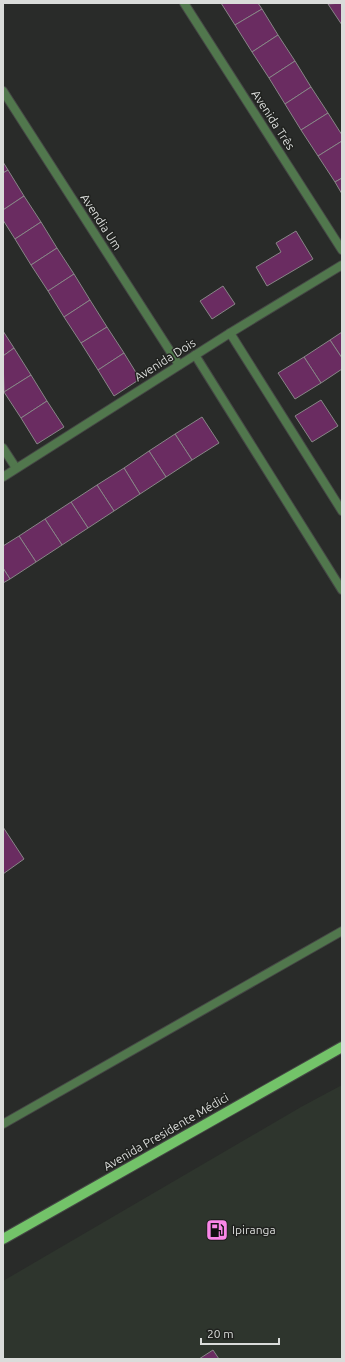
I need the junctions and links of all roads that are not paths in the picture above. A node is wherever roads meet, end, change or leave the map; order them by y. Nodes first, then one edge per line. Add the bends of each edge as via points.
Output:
1 (184, 3) edge
2 (3, 91) edge
3 (342, 250) edge
4 (342, 265) edge
5 (230, 333) junction
6 (195, 355) junction
7 (178, 366) junction
8 (3, 448) edge
9 (16, 468) junction
10 (3, 477) edge
11 (342, 511) edge
12 (342, 590) edge
13 (342, 931) edge
14 (342, 1047) edge
15 (3, 1124) edge
16 (3, 1240) edge

1 - 3 street, Avenida Três
2 - 7 street, Avendia Um
4 - 5 street, Avenida Dois
5 - 6 street, Avenida Dois
5 - 11 street
6 - 7 street, Avenida Dois
6 - 12 street
7 - 9 street, Avenida Dois
8 - 9 street
9 - 10 street, Avenida Dois
13 - 15 street
14 - 16 main road, Avenida Presidente Médici

